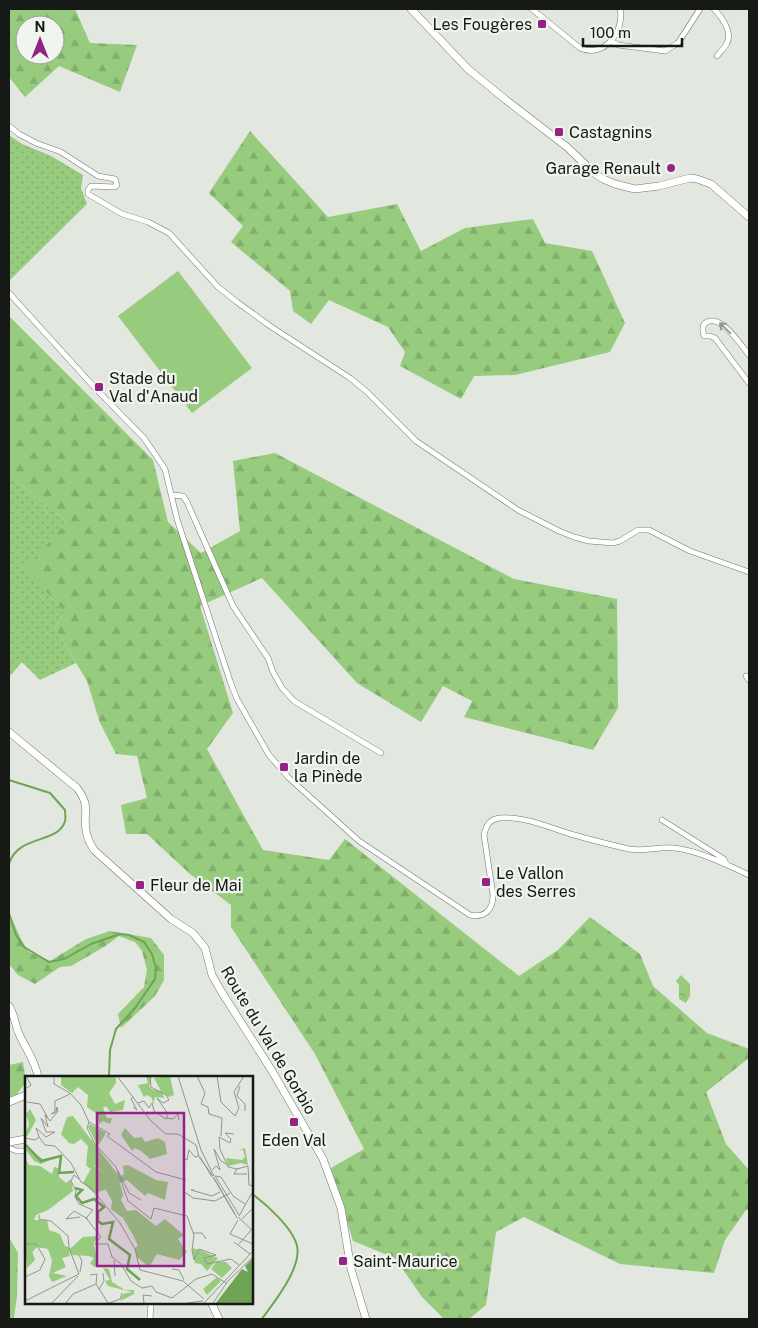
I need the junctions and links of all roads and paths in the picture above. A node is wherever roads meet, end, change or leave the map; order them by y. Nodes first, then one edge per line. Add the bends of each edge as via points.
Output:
1 (411, 9) edge
2 (532, 9) edge
3 (620, 9) edge
4 (700, 9) edge
5 (714, 9) edge
6 (611, 42) junction
7 (717, 56) dead end
8 (9, 126) edge
9 (749, 217) edge
10 (9, 293) edge
11 (749, 355) edge
12 (749, 383) edge
13 (172, 495) junction
14 (749, 572) edge
15 (9, 732) edge
16 (381, 753) dead end
17 (662, 820) dead end
18 (726, 864) junction
19 (749, 875) edge
20 (9, 1006) edge
21 (38, 1076) edge
22 (25, 1095) edge
23 (9, 1102) edge
24 (25, 1139) edge
25 (9, 1142) edge
26 (9, 1148) edge
27 (25, 1151) edge
28 (151, 1303) edge
29 (211, 1303) edge
30 (150, 1319) edge
31 (219, 1319) edge
32 (366, 1319) edge

1 - 9 street via 468,69 603,179 635,189 697,179 711,184
2 - 6 street via 586,51 600,49
3 - 6 street via 621,22
4 - 6 street via 678,43 665,51
5 - 7 street via 728,34 728,42
8 - 14 street via 36,143 61,152 98,176 115,179 115,188 91,186 88,194 122,214 169,233 237,302 350,378 416,441 518,510 559,531 589,541 613,543 638,530 649,530 690,551
10 - 13 street via 144,438 165,469
11 -> 12 street via 723,324 717,321 704,324 704,336 715,338
13 - 16 street via 184,496 233,606 268,658 282,688 294,702
13 - 18 street via 230,681 262,746 280,769 358,841 396,867 470,916 477,917 489,910 492,904 484,836 485,827 496,819 532,822 637,851 682,849
15 - 32 street, Route du Val de Gorbio via 83,795 87,835 94,850 171,919 193,933 205,948 212,975 323,1159 341,1208 351,1269
17 - 18 street via 724,859
18 - 19 street
20 - 21 street
22 - 23 street
24 - 25 street
26 - 27 street
28 - 30 street
29 - 31 street

